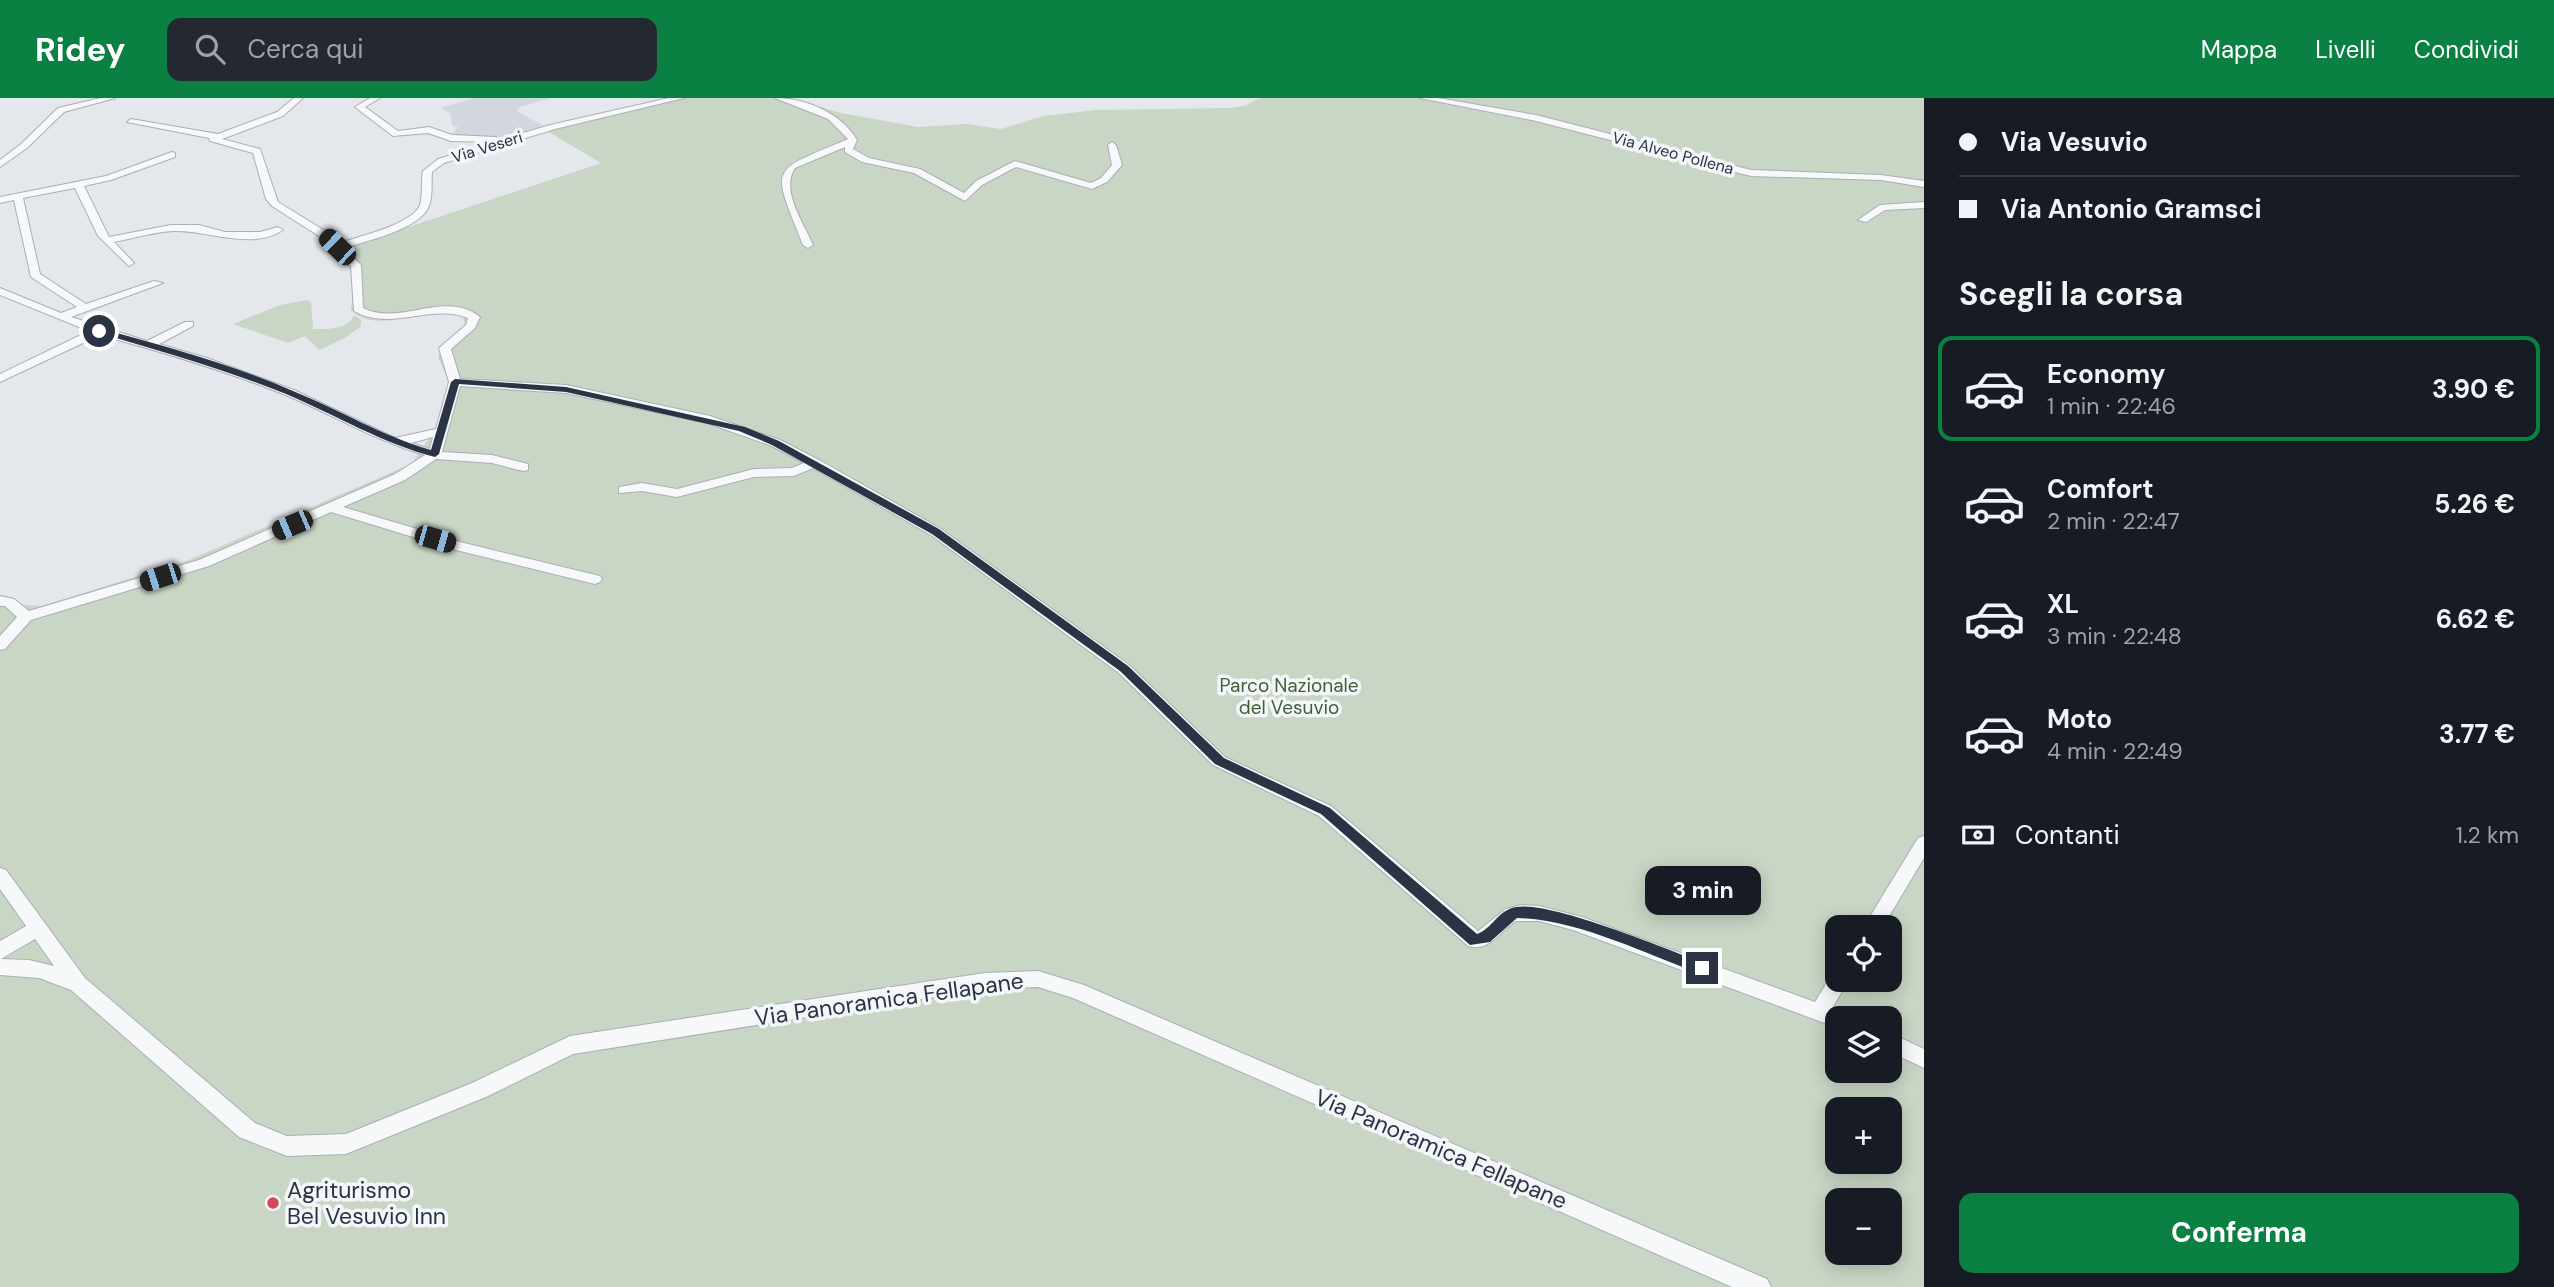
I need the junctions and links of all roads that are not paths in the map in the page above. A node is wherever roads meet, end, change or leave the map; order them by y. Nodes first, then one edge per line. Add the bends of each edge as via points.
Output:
1 (111, 98) edge
2 (299, 98) edge
3 (376, 98) edge
4 (679, 98) edge
5 (779, 98) edge
6 (1424, 98) edge
7 (53, 104) dead end
8 (64, 109) junction
9 (131, 122) dead end
10 (216, 138) junction
11 (853, 140) junction
12 (505, 142) junction
13 (1112, 145) dead end
14 (172, 155) dead end
15 (0, 164) edge
16 (78, 184) junction
17 (1924, 184) edge
18 (18, 196) junction
19 (0, 200) edge
20 (1924, 205) edge
21 (1863, 220) dead end
22 (278, 230) dead end
23 (107, 240) junction
24 (808, 245) dead end
25 (337, 247) junction
26 (129, 263) dead end
27 (158, 283) dead end
28 (0, 291) edge
29 (85, 308) junction
30 (61, 317) junction
31 (189, 324) dead end
32 (99, 331) junction
33 (148, 345) junction
34 (0, 378) edge
35 (455, 382) junction
36 (440, 432) junction
37 (396, 443) junction
38 (435, 454) junction
39 (814, 463) junction
40 (523, 467) dead end
41 (624, 490) dead end
42 (331, 508) junction
43 (595, 579) dead end
44 (0, 601) edge
45 (26, 617) junction
46 (0, 645) edge
47 (1924, 843) edge
48 (0, 875) edge
49 (1880, 915) edge
50 (37, 929) junction
51 (0, 951) edge
52 (0, 967) edge
53 (78, 984) junction
54 (1825, 1014) edge
55 (1902, 1048) edge
56 (1924, 1059) edge
57 (1759, 1287) edge

1 - 8 street
2 - 10 street via 280,114
3 - 12 street via 359,107 396,134 429,130 443,137
4 - 12 street, Via Veseri
5 - 11 street via 818,111 844,126
6 - 17 street, Via Alveo Pollena via 1536,118 1751,173 1854,175
7 - 8 street
8 - 15 street
9 - 10 street
10 - 25 street via 257,150 275,204
11 - 13 street via 848,149 852,154 912,169 965,198 979,183 1015,164 1092,186 1117,165
11 - 24 street via 786,171 782,183
12 - 25 street, Via Veseri via 433,166 427,173 420,214
14 - 16 street
16 - 18 street
16 - 23 street
18 - 19 street
18 - 29 street via 35,275
20 - 21 street via 1883,207
22 - 23 street via 225,235 199,228 171,228
23 - 26 street
25 - 35 street via 359,272 358,309 364,314 387,316 450,308 474,317 471,326 445,348
27 - 29 street
28 - 30 street
29 - 30 street
30 - 32 street
31 - 33 street
32 - 33 street
32 - 34 street
33 - 37 street via 290,393
35 - 36 street
35 - 39 street via 566,389 710,420 753,433
36 - 37 street
36 - 38 street
37 - 38 street
38 - 40 street
38 - 42 street via 400,477
39 - 41 street via 794,472 754,473 677,493 642,487
39 - 54 street via 936,532 1124,668 1219,761 1325,811 1475,940 1486,938 1505,918 1532,913 1574,923
42 - 43 street via 461,547
42 - 45 street via 204,563
44 - 45 street via 9,602
45 - 46 street
47 - 49 street
48 - 50 street
50 - 51 street
50 - 53 street
52 - 53 street via 23,966
53 - 57 street, Via Panoramica Fellapane via 247,1130 287,1146 346,1144 479,1090 570,1045 985,981 1038,979 1077,991
55 - 56 street

